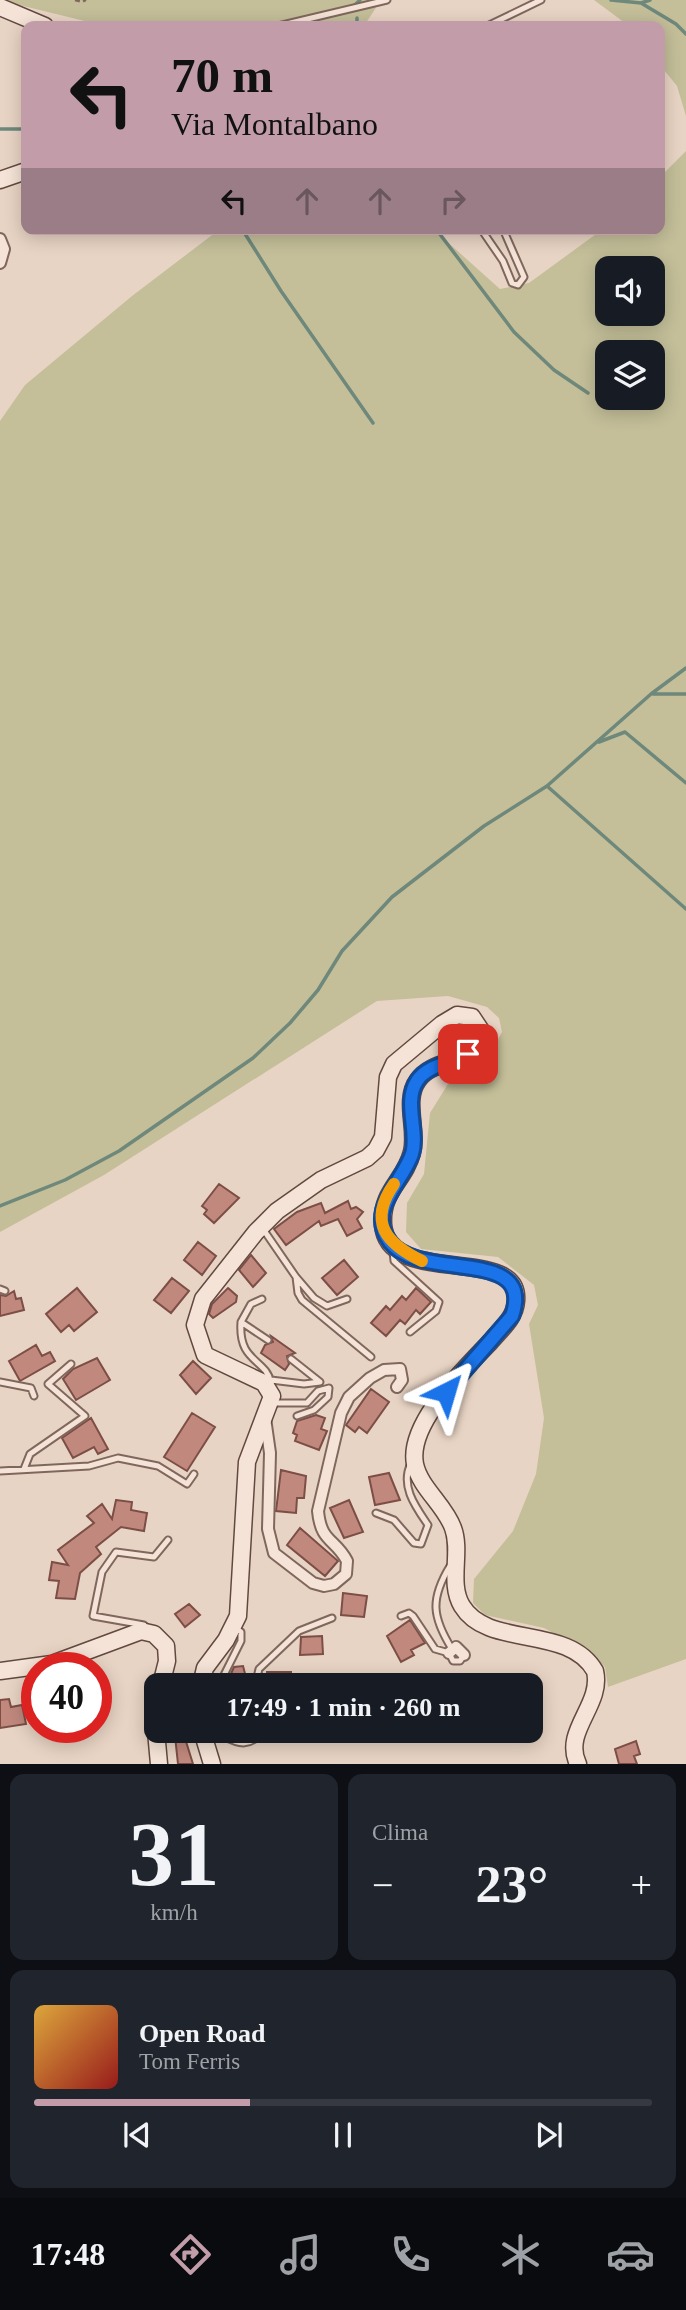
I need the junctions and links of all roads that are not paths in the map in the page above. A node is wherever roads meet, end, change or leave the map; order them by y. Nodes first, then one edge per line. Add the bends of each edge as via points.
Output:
1 (387, 0) edge
2 (541, 0) edge
3 (9, 11) edge
4 (33, 21) edge
5 (299, 21) edge
6 (497, 21) edge
7 (21, 173) edge
8 (0, 180) edge
9 (485, 235) edge
10 (506, 235) edge
11 (0, 239) edge
12 (0, 263) edge
13 (262, 1226) junction
14 (393, 1245) junction
15 (296, 1277) junction
16 (347, 1298) dead end
17 (262, 1299) dead end
18 (241, 1322) junction
19 (410, 1332) dead end
20 (268, 1340) dead end
21 (371, 1357) dead end
22 (291, 1359) dead end
23 (71, 1364) dead end
24 (0, 1382) edge
25 (397, 1387) dead end
26 (34, 1396) dead end
27 (269, 1398) junction
28 (297, 1416) dead end
29 (415, 1454) junction
30 (24, 1469) junction
31 (0, 1471) edge
32 (194, 1474) dead end
33 (376, 1513) dead end
34 (168, 1540) dead end
35 (456, 1558) junction
36 (401, 1616) dead end
37 (331, 1618) dead end
38 (234, 1627) junction
39 (149, 1633) junction
40 (450, 1651) junction
41 (464, 1655) dead end
42 (0, 1671) edge
43 (163, 1673) edge
44 (205, 1673) edge
45 (225, 1673) edge
46 (258, 1673) edge
47 (157, 1743) edge
48 (206, 1743) edge
49 (159, 1764) edge
50 (212, 1764) edge
51 (578, 1764) edge

1 - 5 lane
2 - 6 lane
3 - 4 street
7 - 8 street
9 - 10 lane via 512,283 518,285 524,277
11 - 12 street via 4,249
13 - 14 street via 321,1180 376,1150 383,1137 388,1077 394,1064 450,1018 472,1017 482,1032 477,1046 458,1060 430,1069 415,1083 412,1153 384,1202 383,1226
13 - 15 lane
13 - 27 street via 203,1299 195,1325 205,1355 259,1380
14 - 19 lane via 394,1261 439,1302 436,1311
14 - 29 street via 433,1264 494,1272 509,1282 516,1297 512,1316 431,1411
15 - 16 lane via 327,1306
15 - 21 lane via 302,1300
17 - 18 lane via 251,1304
18 - 20 lane
18 - 27 lane via 242,1345
22 - 27 lane via 320,1382
23 - 30 lane via 48,1384 85,1416 30,1454
24 - 26 lane via 31,1388
25 - 27 street via 402,1380 400,1369 384,1370 349,1397 341,1413 318,1511 326,1539 347,1561 346,1574 324,1586 313,1583 274,1553 268,1529
27 - 28 lane via 307,1404 318,1391 329,1388 328,1397 314,1410
27 - 38 street via 247,1462 240,1601
29 - 33 lane via 405,1476 415,1506 428,1525 421,1544 414,1543 394,1520
29 - 35 street via 418,1472 453,1528
30 - 31 lane
30 - 32 lane via 89,1466 118,1458 158,1466 187,1484
34 - 39 lane via 154,1557 116,1552 102,1572 93,1616 136,1622 152,1627
35 - 40 lane via 440,1584 433,1608
35 - 51 street via 458,1597 472,1619 557,1644 591,1664 597,1688 575,1737
36 - 40 lane via 413,1616 435,1649
37 - 46 lane via 299,1631
38 - 44 street via 211,1657
38 - 45 lane via 242,1632 241,1641
39 - 42 street via 128,1633 52,1664
39 - 43 street via 161,1638 168,1651
40 - 41 street via 460,1648
47 - 49 street
48 - 50 street

